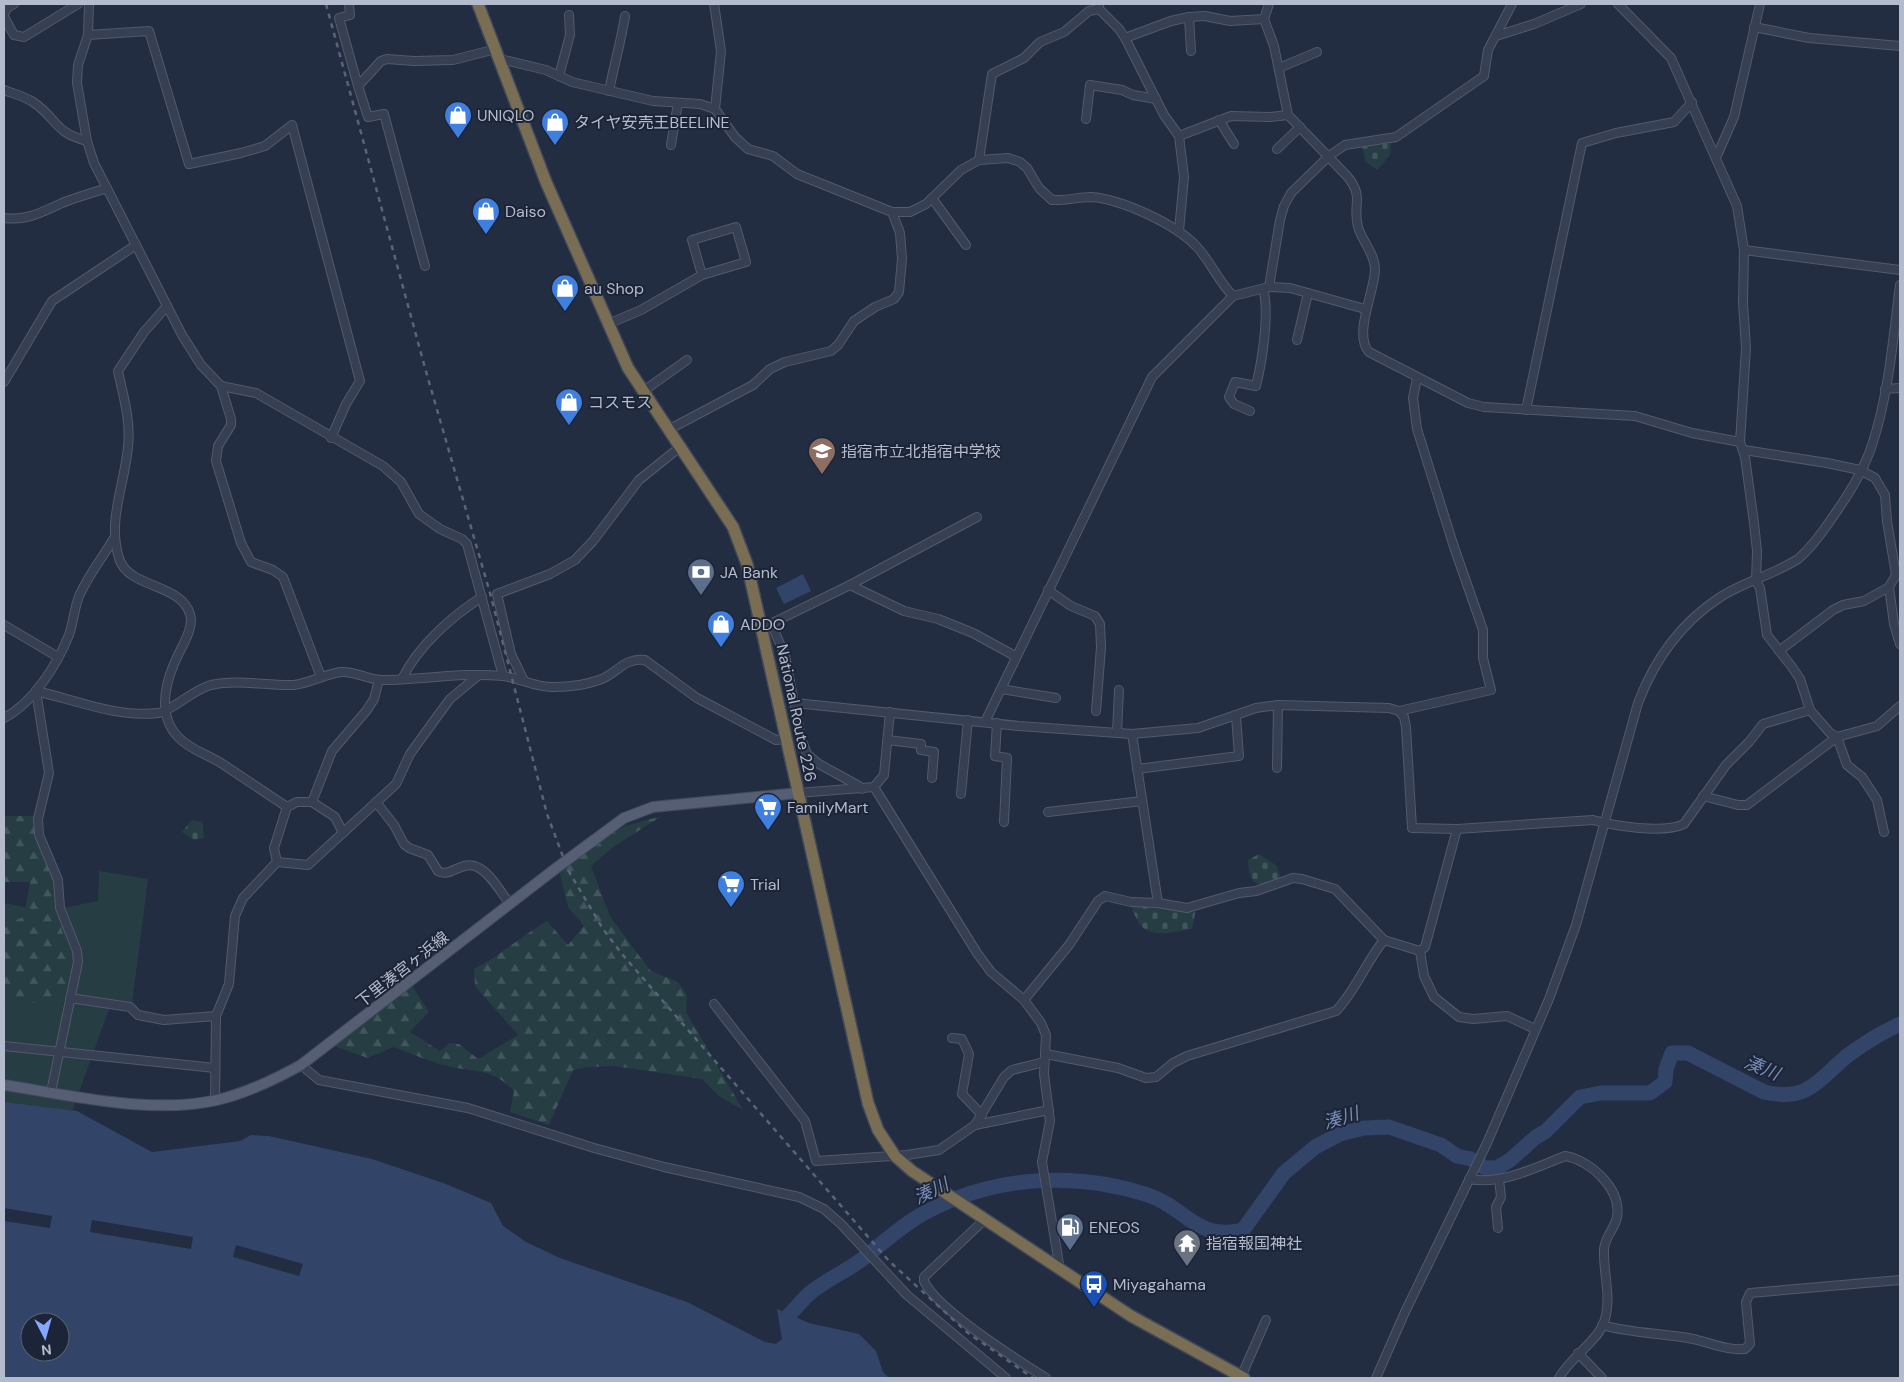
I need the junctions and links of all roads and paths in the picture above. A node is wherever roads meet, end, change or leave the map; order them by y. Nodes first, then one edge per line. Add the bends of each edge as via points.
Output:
1 (14, 4) edge
2 (78, 4) edge
3 (89, 4) edge
4 (349, 4) edge
5 (478, 4) edge
6 (714, 4) edge
7 (1269, 4) edge
8 (1512, 4) edge
9 (1580, 4) edge
10 (1618, 4) edge
11 (1760, 4) edge
12 (1099, 6) edge
13 (4, 15) edge
14 (569, 15) dead end
15 (625, 16) dead end
16 (1189, 17) junction
17 (1264, 19) junction
18 (1754, 27) junction
19 (88, 34) junction
20 (1496, 36) junction
21 (1125, 38) junction
22 (1900, 46) edge
23 (1191, 51) dead end
24 (1317, 52) dead end
25 (498, 54) junction
26 (1278, 68) junction
27 (559, 76) junction
28 (358, 86) junction
29 (4, 90) edge
30 (609, 91) junction
31 (1156, 99) junction
32 (1692, 102) junction
33 (678, 103) junction
34 (715, 109) junction
35 (1288, 115) junction
36 (1086, 119) dead end
37 (1219, 120) junction
38 (1300, 127) junction
39 (1179, 136) junction
40 (87, 140) junction
41 (1234, 144) dead end
42 (671, 145) dead end
43 (1277, 149) dead end
44 (1330, 156) junction
45 (1716, 158) junction
46 (979, 160) junction
47 (107, 188) junction
48 (932, 198) junction
49 (892, 212) junction
50 (4, 218) edge
51 (1179, 231) junction
52 (136, 245) junction
53 (966, 245) dead end
54 (1744, 250) junction
55 (425, 266) dead end
56 (1900, 270) edge
57 (702, 275) junction
58 (1900, 284) edge
59 (1266, 288) junction
60 (1308, 293) junction
61 (1233, 296) junction
62 (167, 306) junction
63 (1366, 309) junction
64 (608, 324) junction
65 (1296, 340) dead end
66 (687, 360) dead end
67 (1417, 378) junction
68 (4, 382) edge
69 (221, 386) junction
70 (1900, 388) edge
71 (1885, 389) junction
72 (642, 392) junction
73 (1526, 410) junction
74 (1250, 411) dead end
75 (668, 430) junction
76 (331, 438) junction
77 (1740, 442) junction
78 (680, 448) junction
79 (1744, 450) junction
80 (1860, 470) junction
81 (977, 517) dead end
82 (114, 538) junction
83 (1898, 574) edge
84 (1756, 580) junction
85 (850, 585) junction
86 (1889, 587) junction
87 (1048, 590) junction
88 (482, 597) junction
89 (4, 625) edge
90 (767, 626) junction
91 (1900, 644) edge
92 (1779, 651) junction
93 (1016, 656) junction
94 (58, 657) junction
95 (479, 675) junction
96 (503, 676) junction
97 (321, 677) junction
98 (402, 679) junction
99 (523, 679) junction
100 (379, 680) junction
101 (1001, 688) junction
102 (1119, 690) dead end
103 (36, 691) junction
104 (1056, 698) dead end
105 (795, 702) junction
106 (1278, 705) junction
107 (1900, 706) edge
108 (1810, 710) junction
109 (165, 711) junction
110 (1096, 711) dead end
111 (1399, 711) junction
112 (890, 712) junction
113 (1236, 716) junction
114 (4, 718) edge
115 (968, 720) junction
116 (985, 722) junction
117 (997, 723) junction
118 (1116, 732) junction
119 (1132, 734) junction
120 (1837, 737) junction
121 (786, 739) junction
122 (887, 740) junction
123 (1277, 768) dead end
124 (1137, 770) junction
125 (932, 778) dead end
126 (874, 787) junction
127 (862, 789) junction
128 (798, 793) junction
129 (960, 794) dead end
130 (1704, 796) junction
131 (1142, 801) junction
132 (312, 802) junction
133 (376, 802) junction
134 (287, 807) junction
135 (1048, 812) dead end
136 (1004, 822) dead end
137 (1605, 823) junction
138 (1457, 828) junction
139 (1884, 832) dead end
140 (343, 833) junction
141 (277, 862) junction
142 (1158, 903) junction
143 (510, 904) junction
144 (1384, 940) junction
145 (1420, 951) junction
146 (70, 998) junction
147 (1024, 1000) junction
148 (714, 1004) dead end
149 (216, 1016) junction
150 (1535, 1029) junction
151 (952, 1038) dead end
152 (4, 1046) edge
153 (59, 1051) junction
154 (1045, 1058) junction
155 (301, 1065) junction
156 (215, 1068) junction
157 (4, 1085) edge
158 (51, 1092) junction
159 (215, 1101) junction
160 (1049, 1110) junction
161 (982, 1115) junction
162 (975, 1125) junction
163 (895, 1156) junction
164 (1471, 1176) junction
165 (1499, 1179) junction
166 (984, 1220) junction
167 (1498, 1228) dead end
168 (1060, 1270) junction
169 (1900, 1280) edge
170 (1266, 1320) dead end
171 (1602, 1325) junction
172 (1578, 1354) junction
173 (1006, 1378) edge
174 (1046, 1378) edge
175 (1242, 1378) edge
176 (1376, 1378) edge
177 (1559, 1378) edge
178 (1602, 1378) edge

1 - 13 street
2 - 13 street via 24,37 14,35
3 - 19 street
4 - 28 street via 350,15 339,18
5 - 25 highway, National Route 226
6 - 34 street via 721,64
7 - 17 street
8 - 20 street
9 - 20 street
10 - 32 street via 1671,58
11 - 18 street
12 - 21 street
12 - 46 street via 1064,32 1040,42 1024,58 992,74
14 - 27 street via 570,36
15 - 30 street
16 - 17 street via 1205,16 1222,21
16 - 21 street
16 - 23 street
17 - 26 street
18 - 22 street via 1809,38
18 - 45 street via 1734,117
19 - 40 street via 78,65 77,83
19 - 76 street via 149,31 189,164 265,146 292,125 360,381
20 - 44 street via 1488,50 1484,76 1396,137 1345,145
21 - 31 street
24 - 26 street
25 - 27 street
25 - 28 street via 453,60 387,59 381,61
25 - 64 highway, National Route 226 via 546,182
26 - 35 street
27 - 30 street
28 - 55 street via 368,117 384,114
29 - 40 street via 35,103 60,130
30 - 33 street
31 - 36 street via 1090,85
31 - 39 street
32 - 45 street
32 - 73 street via 1674,122 1582,143
33 - 34 street
33 - 42 street
34 - 49 street via 748,149 774,156 797,174
35 - 37 street via 1244,115
35 - 38 street
37 - 39 street
37 - 41 street
38 - 43 street
38 - 44 street
39 - 51 street via 1184,177
40 - 47 street
44 - 59 street via 1291,193 1284,206
44 - 63 street via 1356,187 1358,228 1374,260
45 - 54 street via 1737,206
46 - 48 street via 961,170
46 - 51 street via 1008,158 1020,162 1052,200 1097,198 1157,218
47 - 50 street via 38,215 15,220
47 - 52 street
48 - 49 street via 910,212
48 - 53 street
49 - 75 street via 900,233 902,259 899,292 894,299 854,321 831,351 770,369 754,385
51 - 61 street via 1201,251
52 - 62 street
52 - 68 street via 52,301
54 - 56 street
54 - 77 street via 1742,303 1746,348
57 - 57 street via 746,262 736,228 692,240
57 - 64 street via 641,310
58 - 71 street
59 - 60 street via 1290,288
59 - 61 street
59 - 74 street via 1262,362 1256,386 1234,382 1229,397 1234,404
60 - 63 street
60 - 65 street
61 - 87 street via 1146,388
62 - 69 street via 201,365
62 - 82 street via 144,332 118,371 129,445 119,488
63 - 67 street via 1366,348
64 - 72 highway, National Route 226
66 - 72 street
67 - 73 street via 1468,403
67 - 111 street via 1413,398 1417,429 1483,630 1484,658 1491,690
69 - 76 street via 256,393
69 - 97 street via 231,419 218,446 216,461 241,543 251,562 283,577
70 - 71 street
71 - 80 street via 1871,448
72 - 75 highway, National Route 226
73 - 77 street via 1635,416 1692,433
75 - 78 highway, National Route 226
76 - 88 street via 392,473 405,488 419,514 467,544
77 - 79 street
78 - 90 highway, National Route 226 via 733,527
78 - 99 street via 639,480 575,560 550,574 497,594 511,654
79 - 80 street
79 - 84 street via 1754,523
80 - 83 street via 1875,478 1885,495 1886,522
80 - 84 street via 1840,508 1808,551 1788,566
81 - 85 street
82 - 94 street via 80,594 69,634
82 - 109 street via 125,570 166,590 190,613 191,625 164,692
83 - 86 street
84 - 92 street via 1760,588 1766,635
84 - 137 street via 1720,598 1679,635 1656,662 1638,703
85 - 90 street
85 - 93 street via 904,611 938,619 973,633
86 - 91 street
86 - 92 street via 1864,601 1833,610
87 - 93 street
87 - 110 street via 1071,606 1095,616 1100,624
88 - 96 street
88 - 98 street via 458,612 439,630
89 - 94 street
90 - 105 street via 785,656
90 - 121 highway, National Route 226
92 - 108 street via 1800,680
93 - 101 street
94 - 103 street
95 - 96 street
95 - 98 street
95 - 133 street via 450,700 410,754 396,784
96 - 99 street
97 - 100 street via 351,672
97 - 109 street via 295,684 230,682 211,685 191,692
98 - 100 street
99 - 121 street via 553,687 586,683 600,680 626,662 645,660 697,698 776,740
100 - 132 street via 367,710 332,751
101 - 104 street
101 - 116 street
102 - 118 street
103 - 109 street via 122,711
103 - 114 street
103 - 146 street via 50,773 38,819 39,835 54,869 60,908 77,951 78,969
105 - 112 street
105 - 127 street via 807,754
106 - 111 street
106 - 113 street via 1256,708
106 - 123 street
107 - 120 street via 1877,726
108 - 120 street
108 - 130 street via 1763,724 1726,765
109 - 134 street via 182,740
111 - 138 street via 1406,727 1412,828
112 - 115 street
112 - 122 street
113 - 119 street via 1198,728
113 - 124 street via 1239,756
115 - 116 street
115 - 129 street
116 - 117 street
117 - 118 street
117 - 136 street via 995,756 1006,758
118 - 119 street
119 - 124 street
120 - 130 street via 1747,804
120 - 139 street via 1847,765 1862,777 1877,800
121 - 128 highway, National Route 226
122 - 125 street via 921,744 921,750 934,752
122 - 126 street via 884,775
124 - 131 street
126 - 127 street
126 - 147 street via 977,953 991,972
127 - 128 street
128 - 143 main road, 下里湊宮ヶ浜線, bridge via 653,807 624,818
128 - 163 highway, National Route 226 via 868,1103 878,1130
130 - 137 street via 1684,824 1678,827 1665,829
131 - 135 street
131 - 142 street
132 - 134 street via 297,802
132 - 140 street via 335,817
133 - 140 street
133 - 143 street via 404,844 428,855 438,872 446,874 465,864 479,867
134 - 141 street via 274,848
137 - 138 street via 1593,820
137 - 150 street via 1564,962
138 - 145 street via 1425,947
140 - 141 street via 308,866
141 - 149 street via 238,905 231,940 229,984
142 - 144 street via 1188,908 1302,878 1335,889
142 - 147 street via 1130,902 1105,896
143 - 155 main road, 下里湊宮ヶ浜線
144 - 145 street
144 - 154 street via 1336,1011 1187,1056 1156,1077 1146,1078 1118,1068
145 - 150 street via 1424,976 1434,996 1459,1017 1507,1016
146 - 149 street via 130,1007 138,1015 164,1020
146 - 153 street
147 - 154 street via 1046,1035
148 - 163 street via 801,1114 816,1161
149 - 156 street
150 - 164 street
151 - 161 street via 962,1038 969,1054 962,1094
152 - 153 street
153 - 156 street
153 - 158 street
154 - 160 street
154 - 161 street via 1012,1070 1004,1077
155 - 159 main road, 下里湊宮ヶ浜線 via 267,1083
155 - 173 street via 319,1080 468,1108 620,1155 799,1196 824,1209 928,1315
156 - 159 street
157 - 158 main road, 下里湊宮ヶ浜線
158 - 159 main road, 下里湊宮ヶ浜線 via 157,1106
160 - 162 street
160 - 168 street via 1042,1162
161 - 162 street
162 - 163 street via 939,1150
163 - 166 highway, National Route 226
164 - 165 street via 1482,1181
164 - 176 street via 1404,1312
165 - 167 street via 1502,1197 1496,1207
165 - 171 street via 1565,1156 1574,1158 1608,1183 1616,1195 1618,1208 1604,1250 1608,1291
166 - 168 highway, National Route 226
166 - 174 street via 924,1277 924,1281 946,1306 1006,1353
168 - 175 highway, National Route 226 via 1131,1316
169 - 171 street via 1750,1293 1746,1302 1750,1344 1745,1349
170 - 175 street
171 - 172 street
172 - 177 street
172 - 178 street

